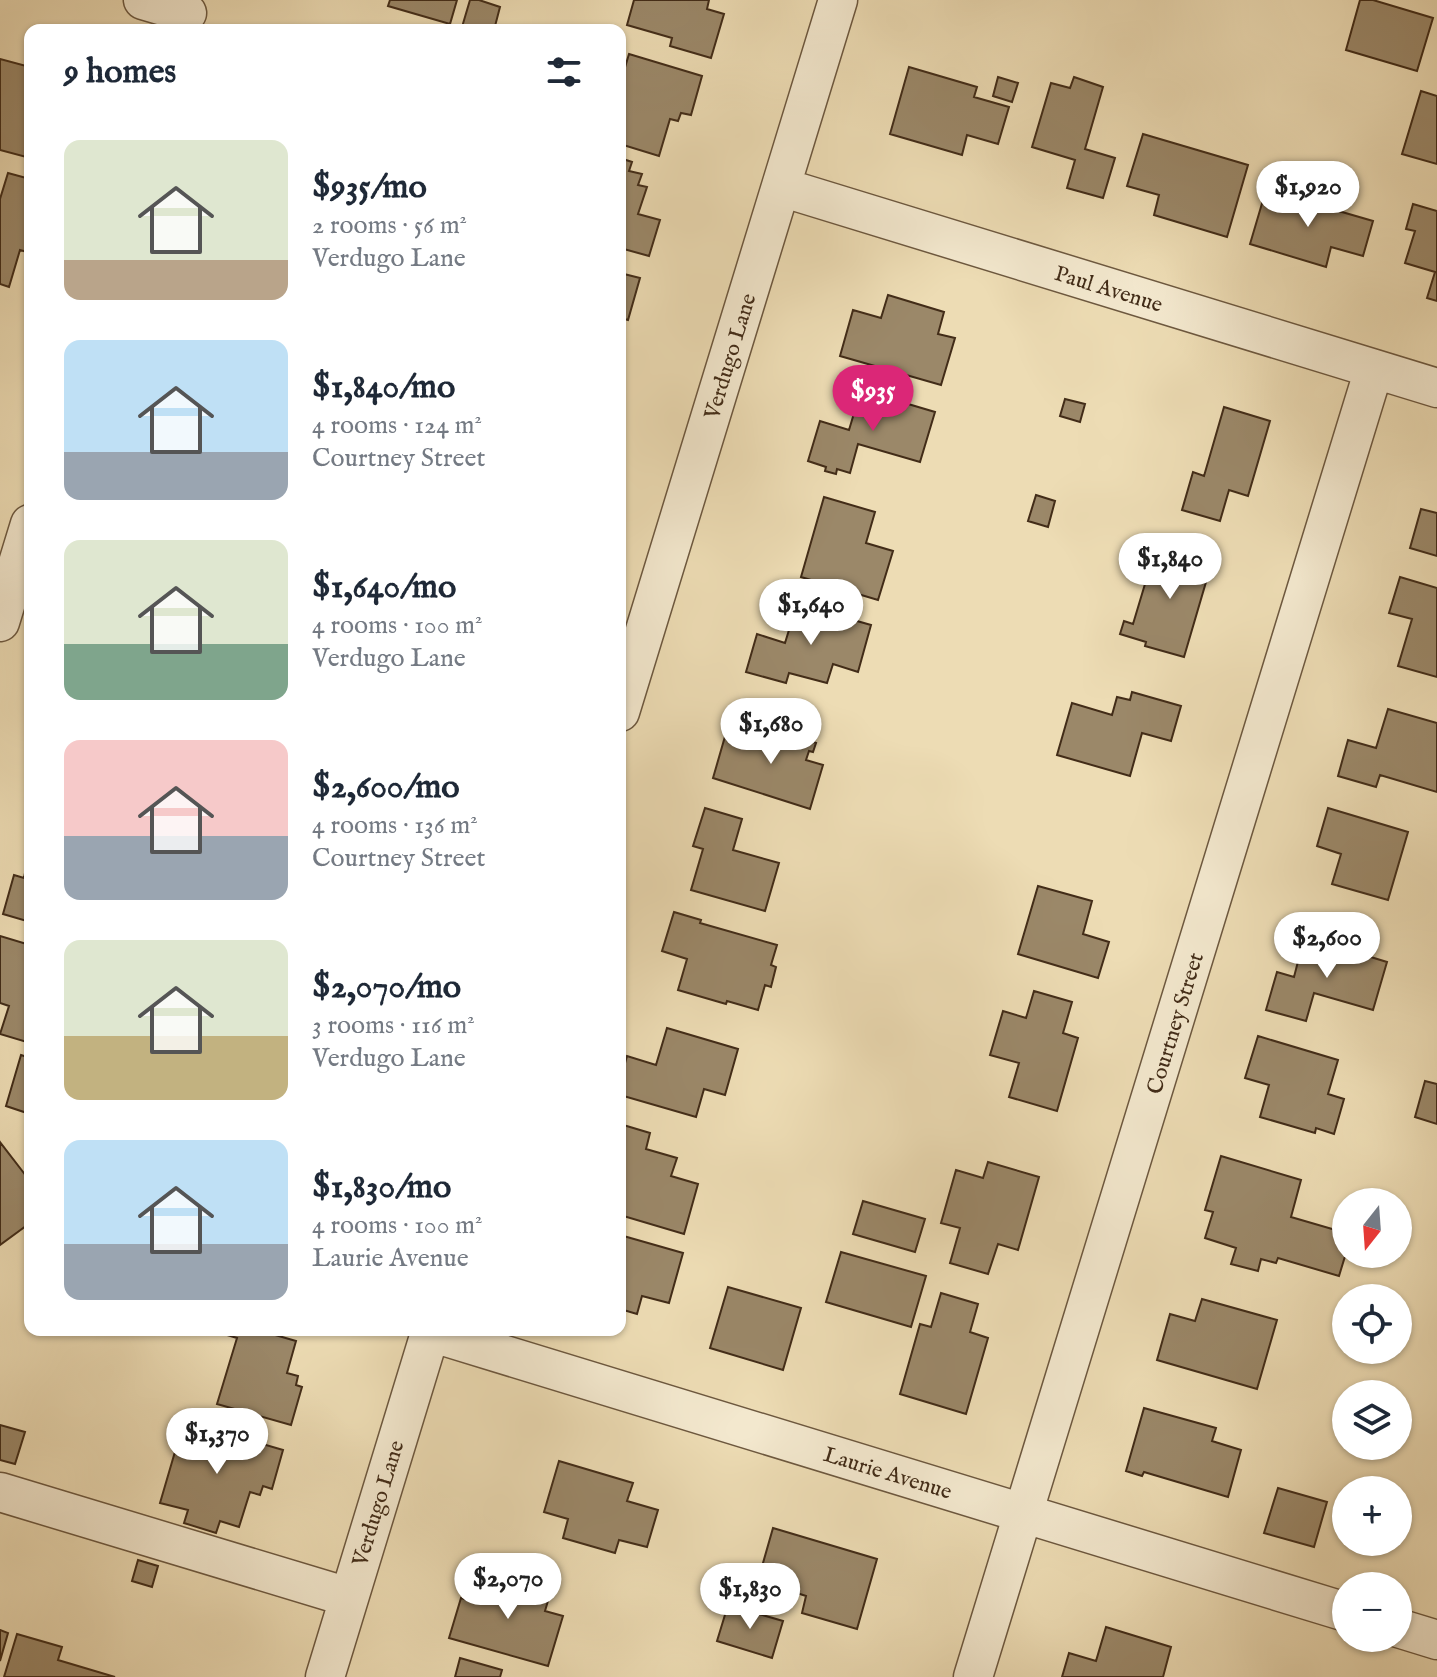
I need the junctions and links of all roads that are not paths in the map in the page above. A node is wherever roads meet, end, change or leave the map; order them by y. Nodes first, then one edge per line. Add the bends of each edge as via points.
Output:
1 (143, 0) edge
2 (838, 0) edge
3 (186, 14) edge
4 (781, 187) junction
5 (1374, 369) junction
6 (1437, 388) edge
7 (22, 582) edge
8 (0, 622) edge
9 (626, 692) edge
10 (428, 1336) edge
11 (446, 1336) edge
12 (0, 1492) edge
13 (1023, 1513) junction
14 (348, 1597) junction
15 (1332, 1608) edge
16 (1412, 1632) edge
17 (1437, 1640) edge
18 (325, 1677) edge
19 (973, 1677) edge

1 - 3 street
2 - 4 street, Verdugo Lane
4 - 5 street, Paul Avenue
4 - 9 street, Verdugo Lane
5 - 6 street, Paul Avenue
5 - 13 street, Courtney Street
7 - 8 street
10 - 14 street, Verdugo Lane
11 - 13 street, Laurie Avenue
12 - 14 street
13 - 15 street, Laurie Avenue
13 - 19 street, Courtney Street
14 - 18 street, Verdugo Lane
16 - 17 street

